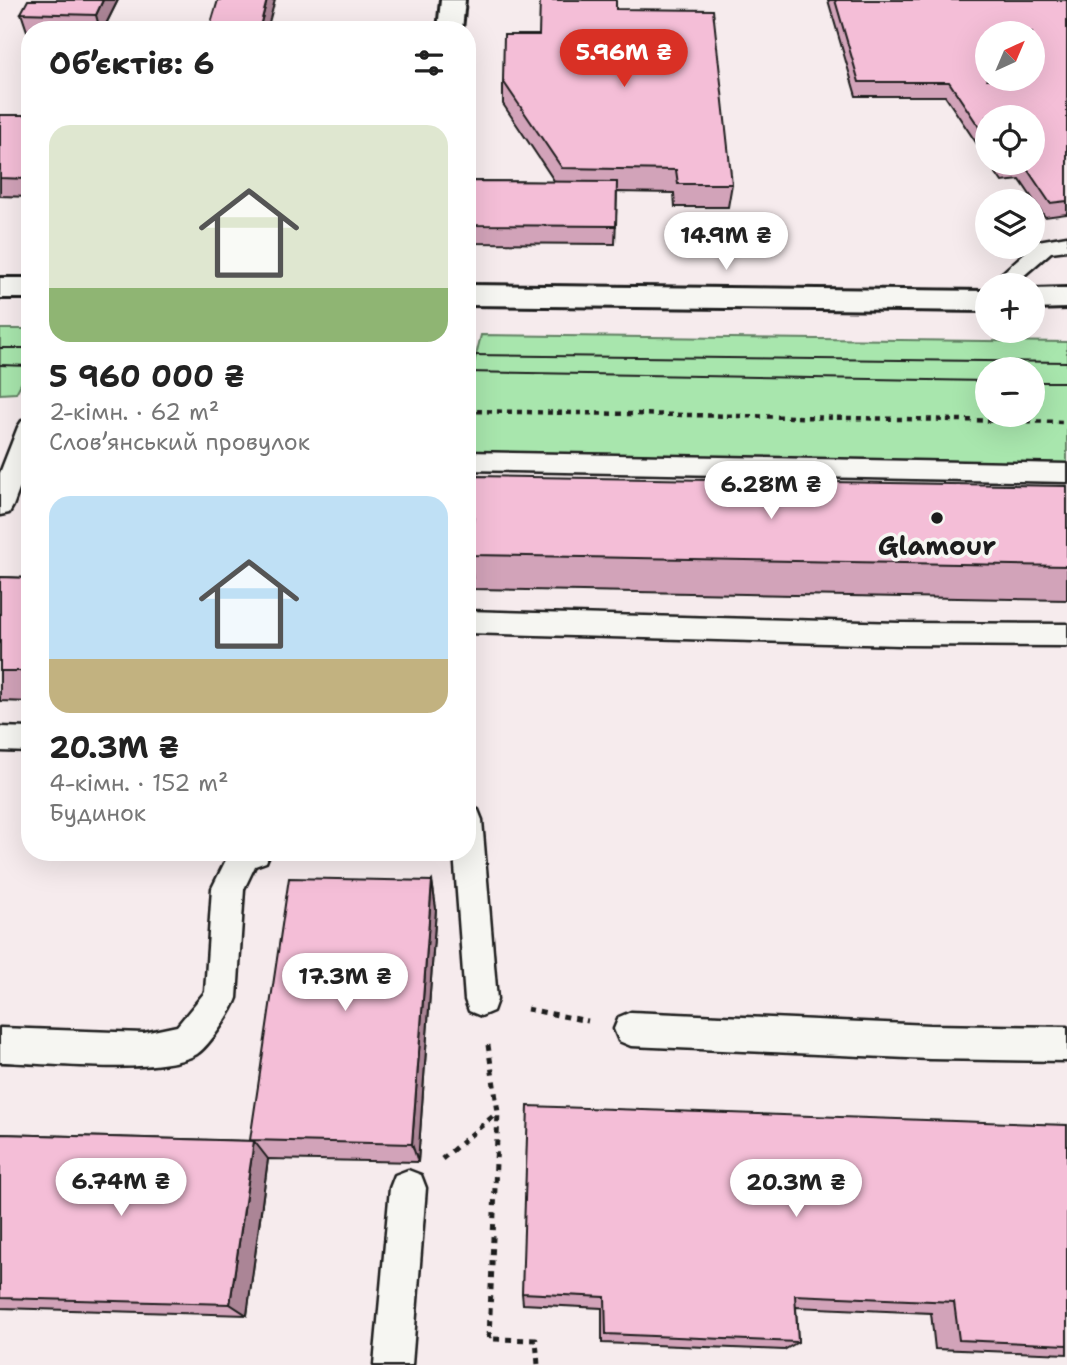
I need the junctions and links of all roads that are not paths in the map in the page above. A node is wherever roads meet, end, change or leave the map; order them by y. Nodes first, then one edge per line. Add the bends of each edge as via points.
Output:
1 (453, 0) edge
2 (451, 21) edge
3 (1067, 243) edge
4 (1015, 273) edge
5 (0, 288) edge
6 (21, 288) edge
7 (476, 295) edge
8 (975, 296) edge
9 (1067, 298) edge
10 (1045, 299) edge
11 (17, 452) edge
12 (476, 461) edge
13 (1067, 473) edge
14 (0, 506) edge
15 (476, 622) edge
16 (1067, 635) edge
17 (0, 739) edge
18 (21, 740) edge
19 (242, 861) edge
20 (469, 861) edge
21 (481, 1000) road end
22 (631, 1029) road end
23 (1067, 1044) edge
24 (0, 1045) edge
25 (408, 1188) edge
26 (394, 1365) edge

1 - 2 main road
3 - 4 lane via 1045,246
5 - 6 main road
7 - 8 main road
9 - 10 main road
11 - 14 lane
12 - 13 lane
15 - 16 lane
17 - 18 lane
19 - 24 lane via 229,888 221,999 187,1041 144,1049
20 - 21 lane
22 - 23 lane
25 - 26 lane

